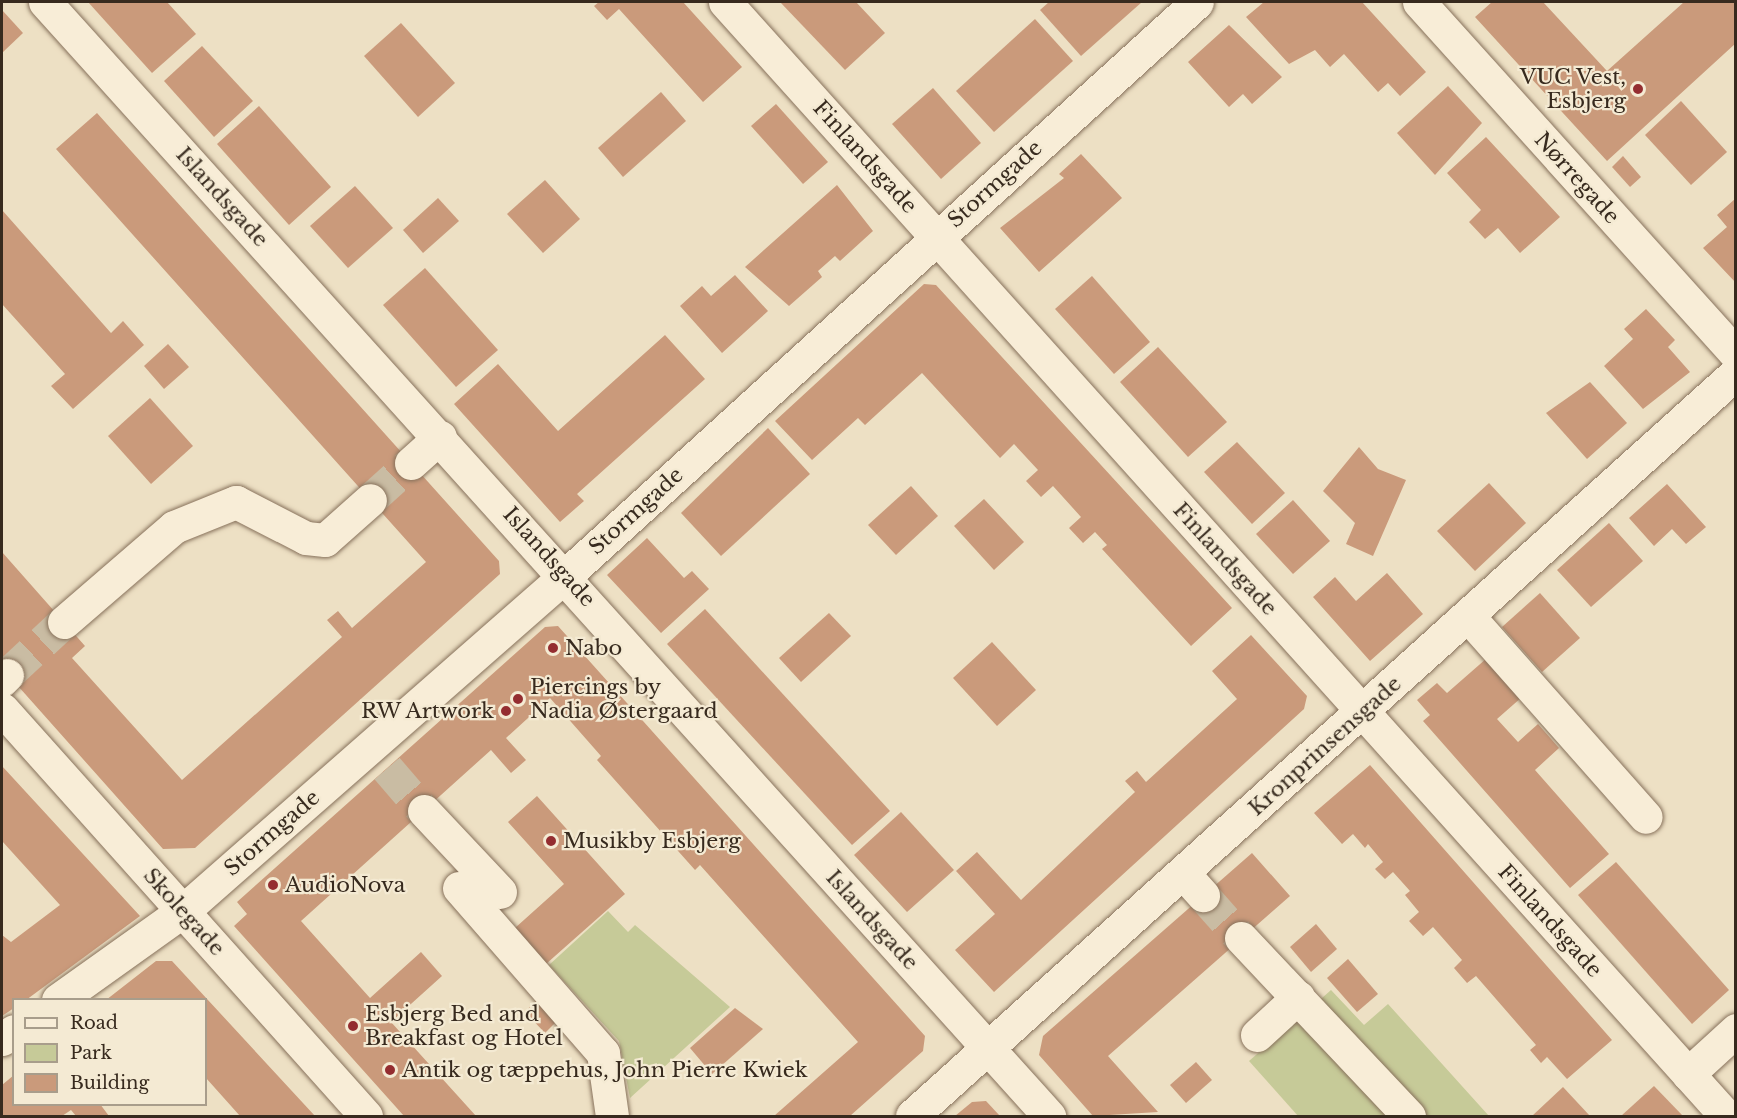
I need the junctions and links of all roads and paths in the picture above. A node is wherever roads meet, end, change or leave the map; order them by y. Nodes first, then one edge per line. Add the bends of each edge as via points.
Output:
1 (45, 2) edge
2 (725, 2) edge
3 (1197, 2) edge
4 (1419, 2) edge
5 (936, 237) junction
6 (1736, 354) edge
7 (1736, 373) edge
8 (440, 437) junction
9 (411, 463) tunnel mouth
10 (370, 500) tunnel mouth
11 (566, 575) junction
12 (1468, 616) junction
13 (64, 622) tunnel mouth
14 (2, 708) edge
15 (1363, 712) junction
16 (424, 811) tunnel mouth
17 (1646, 817) dead end
18 (459, 888) dead end
19 (500, 892) dead end
20 (183, 911) junction
21 (1240, 938) tunnel mouth
22 (1298, 997) junction
23 (59, 998) edge
24 (1736, 1030) edge
25 (1257, 1035) dead end
26 (987, 1049) junction
27 (1688, 1074) junction
28 (366, 1116) edge
29 (612, 1116) edge
30 (912, 1116) edge
31 (1048, 1116) edge
32 (1409, 1116) edge
33 (1726, 1116) edge

1 - 8 street, Islandsgade
2 - 5 street, Finlandsgade
3 - 5 street, Stormgade
4 - 6 street, Nørregade
5 - 11 street, Stormgade
5 - 15 street, Finlandsgade
7 - 12 street, Kronprinsensgade
8 - 9 street
8 - 11 street, Islandsgade
10 - 13 street via 326,540 306,538 236,502 174,527
11 - 20 street, Stormgade via 378,758
11 - 26 street, Islandsgade
12 - 15 street, Kronprinsensgade
12 - 17 street
14 - 20 street, Skolegade
15 - 26 street, Kronprinsensgade via 1193,884
15 - 27 street, Finlandsgade
16 - 19 street
18 - 29 street via 603,1053
20 - 23 street, Stormgade
20 - 28 street, Skolegade
21 - 22 street
22 - 25 street
22 - 32 street
24 - 27 street
26 - 30 street, Kronprinsensgade
26 - 31 street, Islandsgade
27 - 33 street, Finlandsgade

